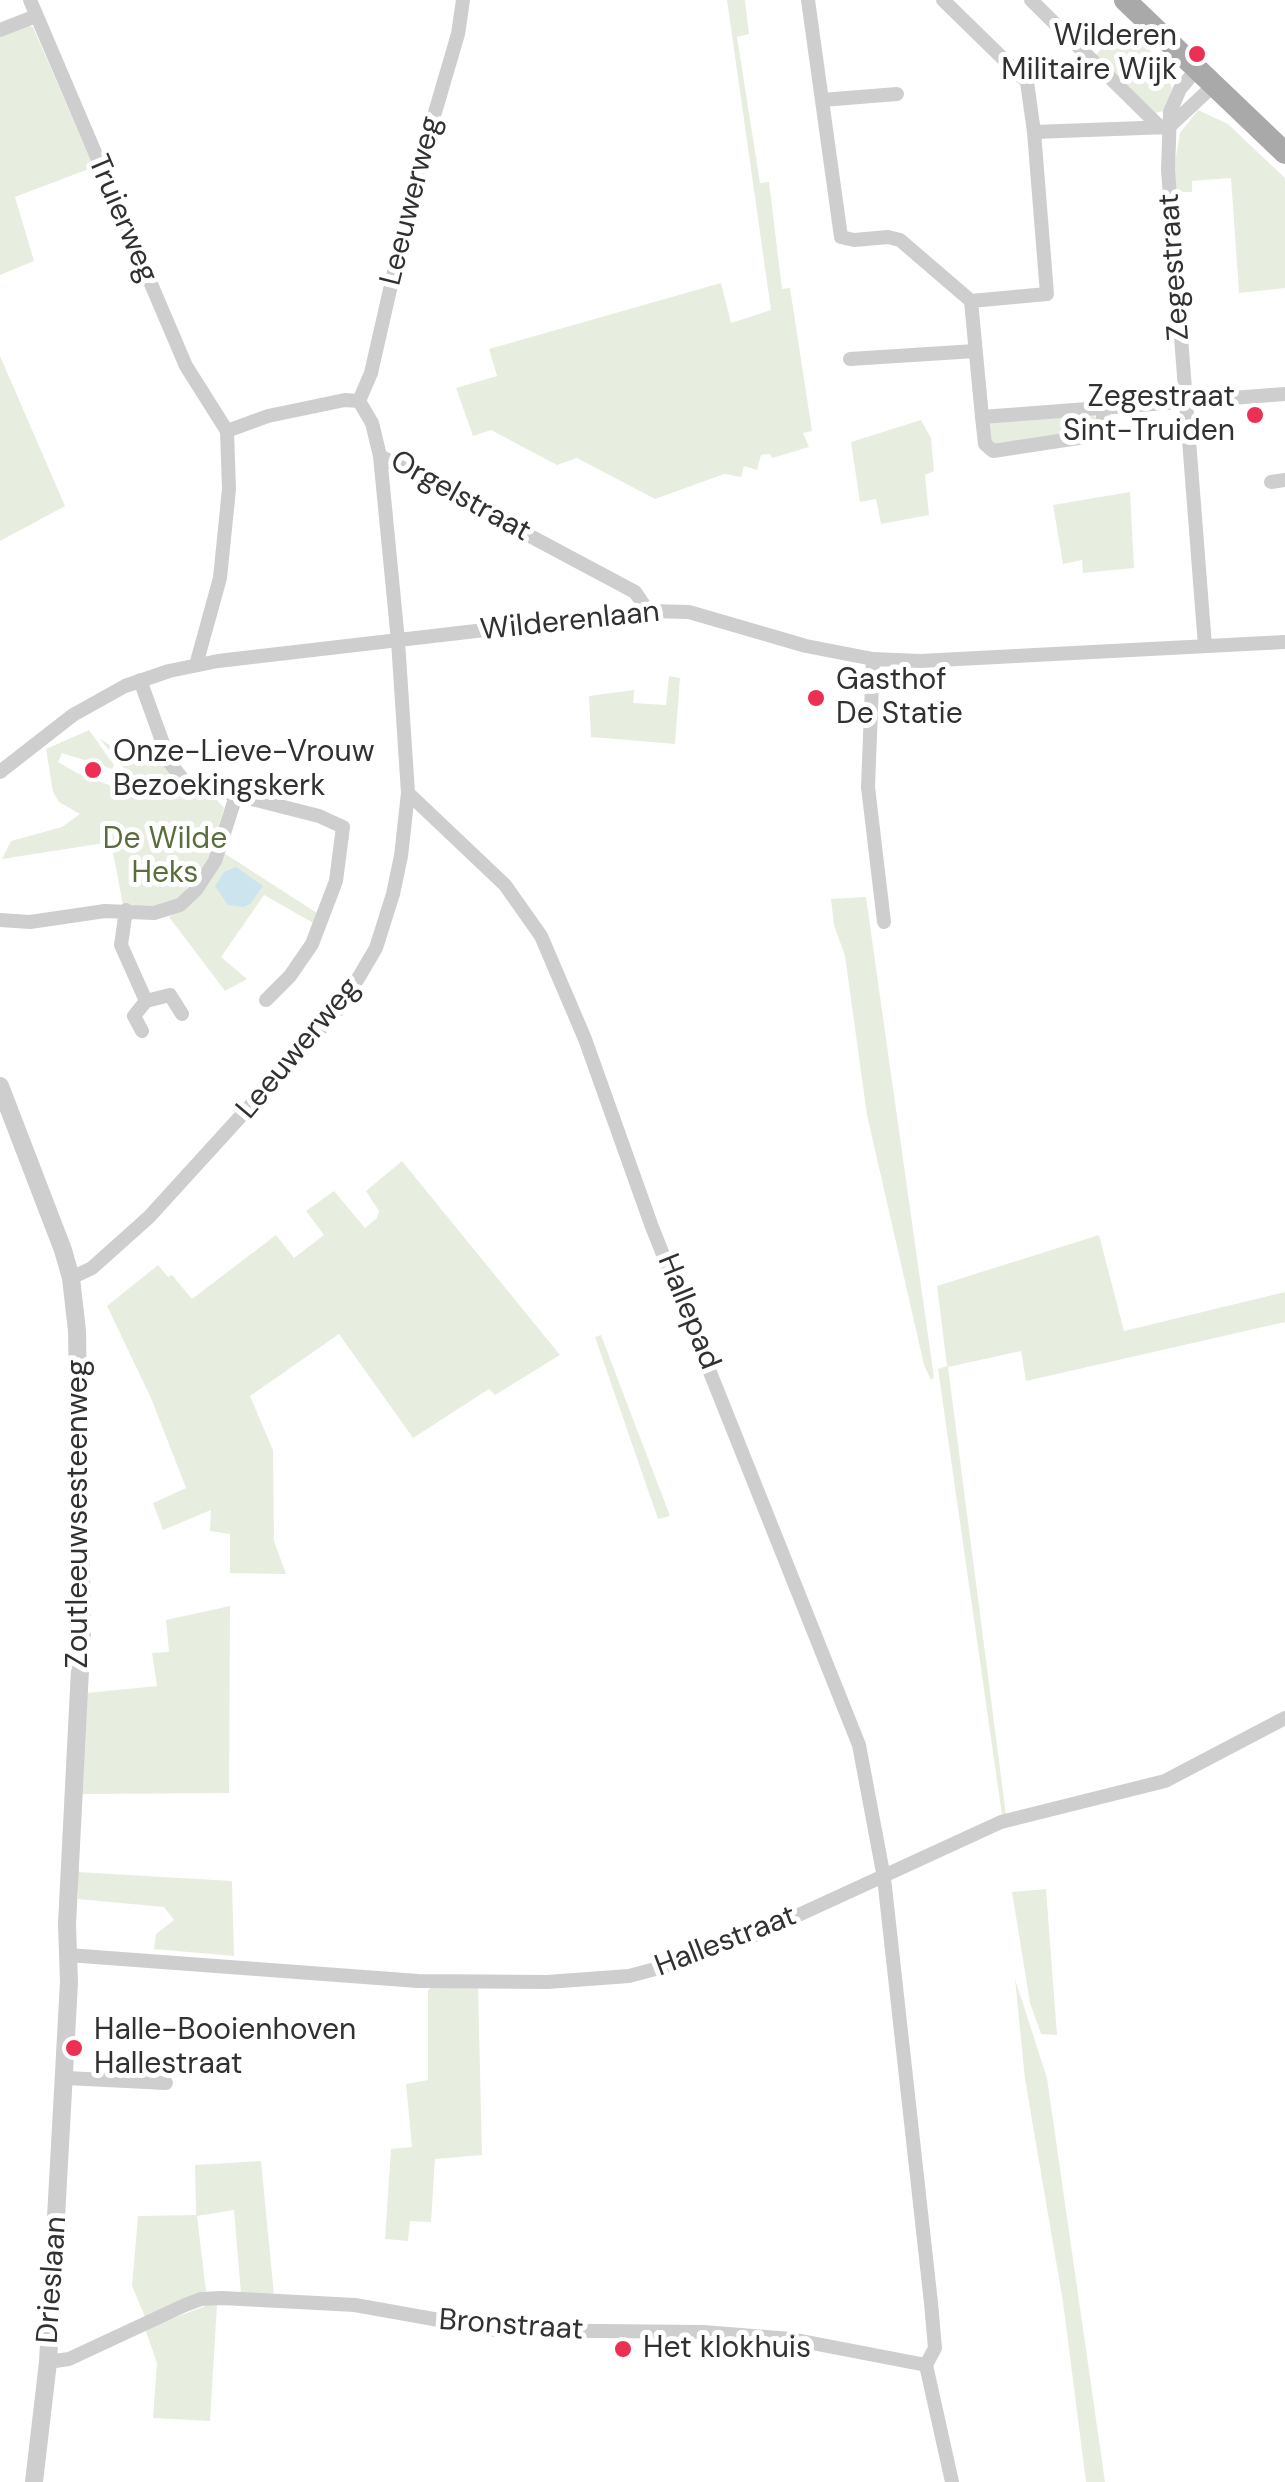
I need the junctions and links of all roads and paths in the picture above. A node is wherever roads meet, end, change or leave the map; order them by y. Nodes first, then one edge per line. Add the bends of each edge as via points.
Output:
1 (30, 0) edge
2 (464, 0) edge
3 (808, 0) edge
4 (943, 0) edge
5 (1032, 0) edge
6 (1125, 0) edge
7 (36, 16) junction
8 (0, 30) edge
9 (1206, 77) junction
10 (897, 94) dead end
11 (822, 100) junction
12 (1163, 126) junction
13 (1034, 132) junction
14 (1285, 153) edge
15 (971, 301) junction
16 (975, 352) junction
17 (850, 359) dead end
18 (1285, 394) edge
19 (359, 401) junction
20 (1186, 402) junction
21 (1103, 408) junction
22 (982, 418) junction
23 (227, 431) junction
24 (380, 456) junction
25 (648, 611) junction
26 (398, 641) junction
27 (1285, 642) edge
28 (1205, 646) junction
29 (874, 658) junction
30 (196, 665) junction
31 (140, 680) junction
32 (0, 772) edge
33 (408, 793) junction
34 (236, 796) junction
35 (126, 910) junction
36 (0, 920) edge
37 (884, 922) dead end
38 (266, 1000) dead end
39 (146, 1001) junction
40 (182, 1014) dead end
41 (142, 1031) dead end
42 (0, 1086) edge
43 (71, 1278) junction
44 (1285, 1718) edge
45 (884, 1878) junction
46 (68, 1955) junction
47 (66, 2078) junction
48 (166, 2083) dead end
49 (48, 2362) junction
50 (926, 2365) junction
51 (34, 2482) edge
52 (952, 2482) edge

1 - 7 street, Truierweg
2 - 19 street, Leeuwerweg
3 - 11 street
4 - 13 street via 1022,73
5 - 12 street
6 - 9 main road
7 - 8 street
7 - 23 street, Truierweg via 186,366
9 - 12 street
9 - 12 street, Zegestraat via 1180,89
9 - 14 main road
10 - 11 street
11 - 15 street via 840,237 900,240
12 - 13 street
12 - 20 street, Zegestraat
13 - 15 street via 1047,294
15 - 16 street
16 - 17 street
16 - 22 street
18 - 20 street
19 - 23 street via 330,401
19 - 24 street, Orgelstraat
20 - 21 street
20 - 28 street, Zegestraat
21 - 22 street
21 - 22 street via 1098,435 992,451 984,444
23 - 30 street via 220,578
24 - 25 street, Orgelstraat via 635,592
24 - 26 street, Leeuwerweg
25 - 26 street, Wilderenlaan
25 - 29 street, Wilderenlaan via 689,612
26 - 30 street, Wilderenlaan
26 - 33 street, Leeuwerweg
27 - 28 street, Wilderenlaan
28 - 29 street, Wilderenlaan
29 - 37 street via 868,787
30 - 31 street, Wilderenlaan
31 - 32 street, Wilderenlaan via 73,715
31 - 34 street via 177,775
33 - 43 street, Leeuwerweg via 394,894 354,990 149,1217 92,1268
33 - 45 street, Hallepad via 517,900 558,974 859,1745
34 - 35 street via 215,861 189,898 163,913
34 - 38 street via 342,827 336,881 312,944
35 - 36 street
35 - 39 street via 121,945
39 - 40 street via 170,995
39 - 41 street via 134,1016
42 - 43 street, Zoutleeuwsesteenweg
43 - 46 street, Zoutleeuwsesteenweg via 82,1630
44 - 45 street, Hallestraat via 1165,1781 1000,1822
45 - 46 street, Hallestraat via 689,1960 592,1980 418,1981
45 - 50 street via 935,2348
46 - 47 street, Drieslaan
47 - 48 street
47 - 49 street, Drieslaan
49 - 50 street, Bronstraat via 69,2359 185,2304 222,2298 356,2305 494,2330 791,2339
49 - 51 street, Drieslaan
50 - 52 street

